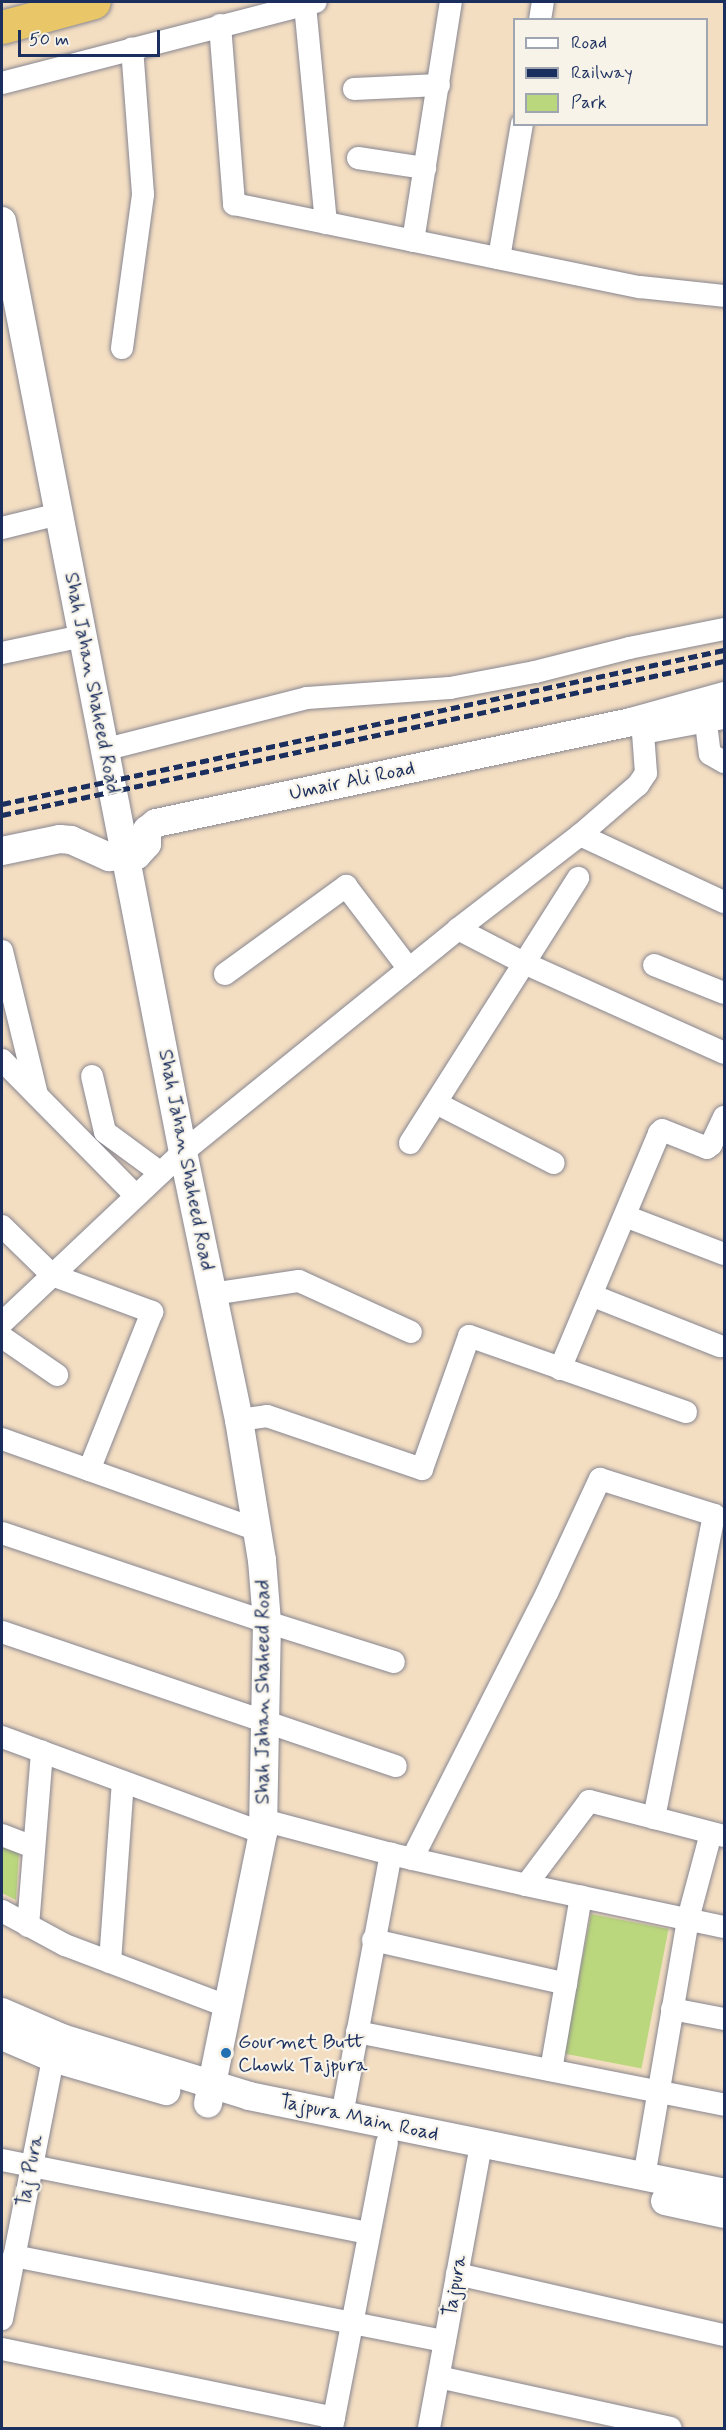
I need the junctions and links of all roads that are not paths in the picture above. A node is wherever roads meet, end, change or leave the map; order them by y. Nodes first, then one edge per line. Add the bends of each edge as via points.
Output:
1 (94, 2) edge
2 (451, 2) edge
3 (543, 2) edge
4 (311, 3) edge
5 (540, 18) edge
6 (220, 25) junction
7 (2, 27) edge
8 (132, 48) junction
9 (2, 83) edge
10 (439, 85) junction
11 (354, 89) dead end
12 (522, 126) edge
13 (358, 158) dead end
14 (425, 168) junction
15 (2, 221) edge
16 (326, 223) junction
17 (413, 241) junction
18 (499, 258) junction
19 (724, 296) edge
20 (122, 348) dead end
21 (59, 514) junction
22 (2, 528) edge
23 (724, 629) edge
24 (83, 636) junction
25 (2, 653) edge
26 (724, 696) edge
27 (715, 720) edge
28 (637, 727) junction
29 (106, 749) junction
30 (724, 762) edge
31 (580, 835) junction
32 (2, 851) edge
33 (127, 857) junction
34 (578, 878) dead end
35 (724, 902) edge
36 (458, 929) junction
37 (2, 951) edge
38 (524, 963) junction
39 (654, 964) dead end
40 (409, 969) junction
41 (225, 975) dead end
42 (724, 993) edge
43 (724, 1053) edge
44 (2, 1060) edge
45 (92, 1076) dead end
46 (38, 1096) junction
47 (436, 1103) junction
48 (724, 1117) edge
49 (410, 1143) dead end
50 (183, 1152) junction
51 (554, 1163) dead end
52 (161, 1173) junction
53 (136, 1196) junction
54 (625, 1216) junction
55 (2, 1226) edge
56 (724, 1254) edge
57 (52, 1275) junction
58 (212, 1294) junction
59 (591, 1295) junction
60 (2, 1323) edge
61 (411, 1332) dead end
62 (2, 1337) edge
63 (720, 1346) dead end
64 (560, 1369) junction
65 (57, 1375) dead end
66 (686, 1412) dead end
67 (239, 1420) junction
68 (2, 1439) edge
69 (89, 1470) junction
70 (257, 1530) junction
71 (2, 1533) edge
72 (267, 1622) junction
73 (2, 1632) edge
74 (394, 1662) dead end
75 (266, 1721) junction
76 (2, 1737) edge
77 (42, 1752) junction
78 (396, 1766) dead end
79 (123, 1782) junction
80 (654, 1818) junction
81 (263, 1827) junction
82 (2, 1835) edge
83 (718, 1835) edge
84 (33, 1847) junction
85 (402, 1857) junction
86 (526, 1886) junction
87 (581, 1897) junction
88 (2, 1911) edge
89 (688, 1919) junction
90 (28, 1926) junction
91 (724, 1927) edge
92 (373, 1940) junction
93 (110, 1962) junction
94 (566, 1984) junction
95 (229, 2007) junction
96 (672, 2009) junction
97 (2, 2012) edge
98 (724, 2019) edge
99 (357, 2032) junction
100 (2, 2036) edge
101 (53, 2058) junction
102 (551, 2070) junction
103 (657, 2092) junction
104 (210, 2094) junction
105 (724, 2105) edge
106 (342, 2115) junction
107 (387, 2143) junction
108 (479, 2153) junction
109 (2, 2160) edge
110 (31, 2165) junction
111 (644, 2177) junction
112 (724, 2193) edge
113 (724, 2214) edge
114 (368, 2233) junction
115 (14, 2256) junction
116 (457, 2274) junction
117 (2, 2319) edge
118 (351, 2322) junction
119 (724, 2335) edge
120 (445, 2341) junction
121 (2, 2349) edge
122 (439, 2378) junction
123 (333, 2423) edge
124 (429, 2428) edge
125 (670, 2428) edge

1 - 7 highway
2 - 10 street
3 - 5 street
4 - 6 street
4 - 16 street
6 - 8 street
6 - 16 street via 234,204
8 - 9 street
8 - 20 street via 143,194
10 - 11 street
10 - 14 street
12 - 18 street
13 - 14 street
14 - 17 street
15 - 21 street, Shah Jahan Shaheed Road
16 - 17 street
17 - 18 street
18 - 19 street via 640,287
21 - 22 street
21 - 24 street, Shah Jahan Shaheed Road
23 - 29 street via 450,688 307,698
24 - 25 street
24 - 29 street, Shah Jahan Shaheed Road
26 - 28 street, Umair Ali Road
27 - 28 street
27 - 30 street via 710,754
28 - 31 street via 646,773 638,785
28 - 33 street, Umair Ali Road via 156,823 147,830 144,850
29 - 33 street, Shah Jahan Shaheed Road
31 - 35 street
31 - 36 street
32 - 33 street via 60,839 109,857
33 - 50 street, Shah Jahan Shaheed Road
34 - 38 street
36 - 38 street
36 - 40 street
37 - 46 street
38 - 43 street
38 - 47 street
39 - 42 street
40 - 41 street via 346,886
40 - 50 street
44 - 46 street
45 - 52 street via 105,1132
46 - 53 street
47 - 49 street
47 - 51 street
48 - 54 street via 706,1148 662,1130
50 - 52 street
50 - 58 street, Shah Jahan Shaheed Road
52 - 53 street
53 - 57 street
54 - 56 street
54 - 59 street
55 - 57 street
57 - 60 street
57 - 69 street via 152,1312
58 - 61 street via 299,1281
58 - 67 street, Shah Jahan Shaheed Road
59 - 63 street
59 - 64 street
62 - 65 street
64 - 66 street
64 - 67 street via 469,1336 422,1469 267,1416
67 - 70 street, Shah Jahan Shaheed Road
68 - 69 street
69 - 70 street
70 - 72 street, Shah Jahan Shaheed Road
71 - 72 street
72 - 74 street
72 - 75 street, Shah Jahan Shaheed Road
73 - 75 street
75 - 78 street
75 - 81 street, Shah Jahan Shaheed Road
76 - 77 street
77 - 79 street
77 - 84 street
79 - 81 street
79 - 93 street
80 - 83 street
80 - 85 street via 714,1515 600,1479 547,1593
80 - 86 street via 589,1801
81 - 85 street
81 - 95 street, Shah Jahan Shaheed Road
82 - 84 street
83 - 89 street
84 - 90 street
85 - 86 street
85 - 92 street
86 - 87 street
87 - 89 street
87 - 94 street
88 - 90 street
89 - 91 street
89 - 96 street
90 - 93 street
92 - 94 street
92 - 99 street
93 - 95 street
94 - 102 street
95 - 104 street, Shah Jahan Shaheed Road
96 - 98 street
96 - 103 street
97 - 104 street, Tajpura Main Road
99 - 102 street
99 - 106 street
100 - 101 street, Tajpura Main Road
101 - 104 street, Tajpura Main Road
101 - 110 street, Taj Pura
102 - 103 street
103 - 105 street
103 - 111 street
104 - 106 street, Tajpura Main Road via 249,2096
104 - 107 street, Tajpura Main Road
106 - 108 street, Tajpura Main Road
107 - 108 street, Tajpura Main Road
107 - 114 street
108 - 111 street, Tajpura Main Road
108 - 113 street, Tajpura Main Road
108 - 116 street, Tajpura
109 - 110 street
110 - 114 street
110 - 115 street, Taj Pura
111 - 112 street, Tajpura Main Road
114 - 118 street
115 - 117 street, Taj Pura
115 - 118 street
116 - 119 street
116 - 120 street, Tajpura
118 - 120 street
118 - 123 street
120 - 122 street, Tajpura
121 - 123 street
122 - 124 street, Tajpura
122 - 125 street

